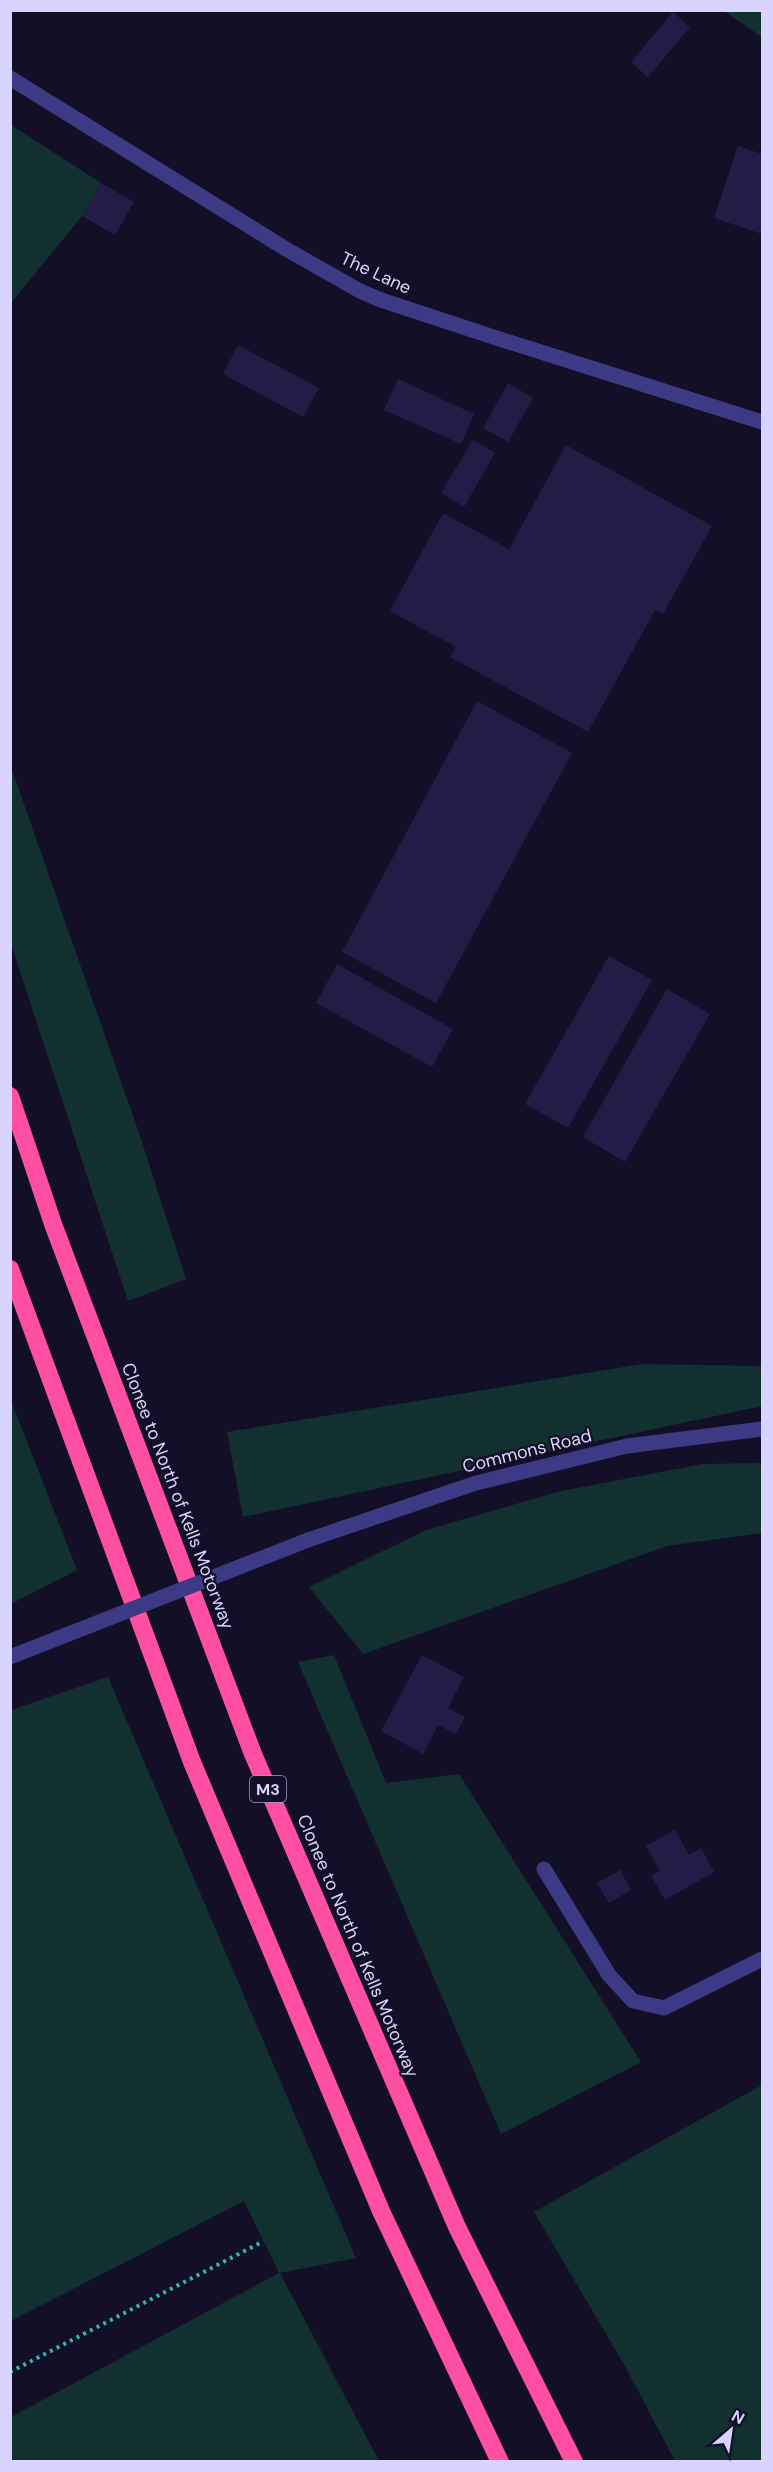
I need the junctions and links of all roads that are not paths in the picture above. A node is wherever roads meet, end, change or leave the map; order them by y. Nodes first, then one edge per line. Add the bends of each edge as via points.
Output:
1 (10, 78) edge
2 (762, 422) edge
3 (10, 1096) edge
4 (10, 1269) edge
5 (762, 1429) edge
6 (10, 1657) edge
7 (544, 1869) dead end
8 (762, 1959) edge
9 (500, 2462) edge
10 (574, 2462) edge

1 - 2 street, The Lane via 360,291
3 - 10 highway, Clonee to North of Kells Motorway / M3 via 58,1235 253,1754 457,2227
4 - 9 highway via 192,1762 381,2211
5 - 6 street, Commons Road, bridge via 627,1446 476,1483 309,1540
7 - 8 street via 609,1975 633,2001 664,2008

